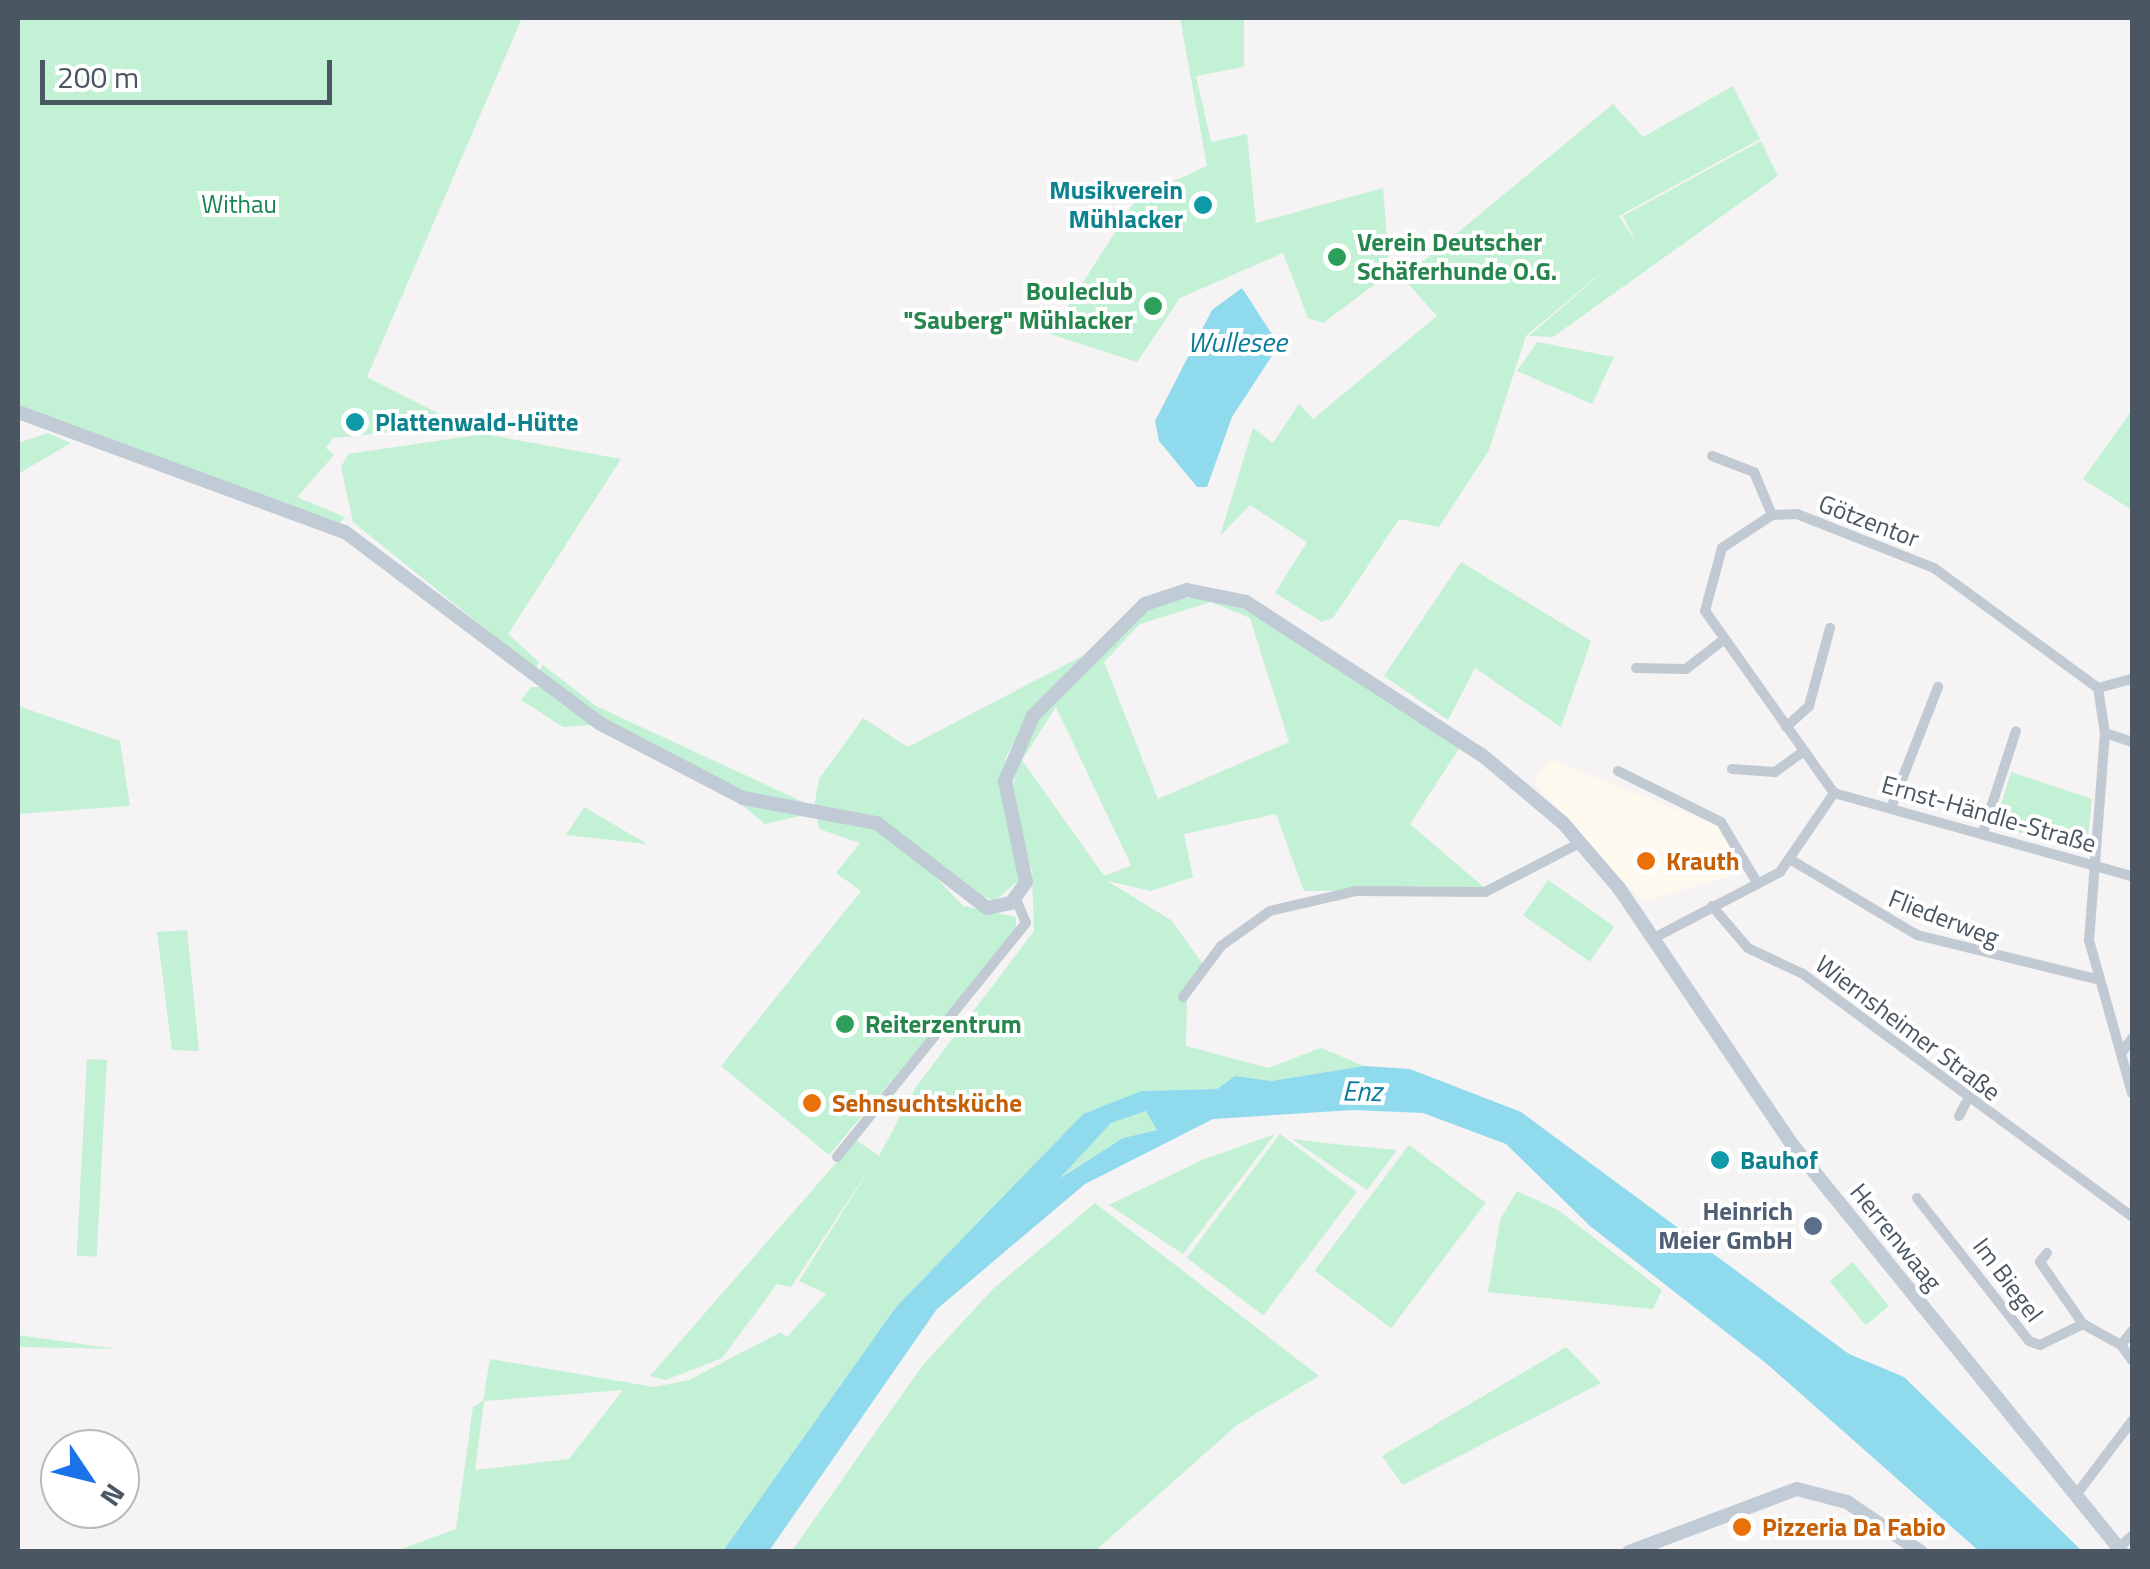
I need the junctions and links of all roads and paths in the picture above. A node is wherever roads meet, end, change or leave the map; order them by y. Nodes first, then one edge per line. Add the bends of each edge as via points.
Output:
1 (18, 412) edge
2 (1712, 456) dead end
3 (1772, 515) junction
4 (1830, 628) dead end
5 (1722, 641) junction
6 (1636, 668) dead end
7 (2132, 679) edge
8 (1938, 687) dead end
9 (2098, 688) junction
10 (1786, 727) junction
11 (2016, 731) dead end
12 (2105, 734) junction
13 (2132, 742) edge
14 (1804, 752) junction
15 (1732, 769) dead end
16 (1618, 771) dead end
17 (1834, 793) junction
18 (1892, 805) junction
19 (1983, 832) junction
20 (1580, 843) junction
21 (1792, 861) junction
22 (2095, 866) junction
23 (2132, 876) edge
24 (1758, 884) junction
25 (1016, 899) junction
26 (1712, 906) junction
27 (1654, 938) junction
28 (2096, 979) junction
29 (1183, 997) dead end
30 (2132, 1038) edge
31 (2121, 1054) junction
32 (2132, 1093) edge
33 (1967, 1101) junction
34 (1959, 1116) dead end
35 (837, 1156) dead end
36 (1917, 1198) dead end
37 (2131, 1212) edge
38 (2048, 1253) dead end
39 (2083, 1324) junction
40 (2132, 1331) edge
41 (2121, 1346) junction
42 (2132, 1360) edge
43 (2132, 1420) edge
44 (2076, 1495) junction
45 (2132, 1536) edge
46 (2120, 1550) edge
47 (1629, 1552) edge
48 (1921, 1552) edge

1 - 25 main road via 336,528 636,744 744,798 877,823 976,905
2 - 3 street via 1754,472
3 - 5 street via 1738,532 1714,568 1705,611
3 - 9 street, Götzentor via 1798,514 1896,550 1972,592
4 - 10 street via 1810,706
5 - 6 street via 1686,669
5 - 10 street
7 - 9 street
8 - 18 street
9 - 12 street
10 - 14 street
11 - 19 street
12 - 13 street
12 - 22 street
14 - 15 street via 1775,772
14 - 17 street
16 - 24 street via 1721,822
17 - 18 street, Ernst-Händle-Straße
17 - 21 street
18 - 19 street, Ernst-Händle-Straße
19 - 22 street, Ernst-Händle-Straße
20 - 25 main road via 1482,754 1246,602 1187,590 1144,604 1033,716 1005,781 1026,866
20 - 27 main road
20 - 29 street via 1485,892 1356,890 1270,911 1221,946
21 - 24 street
21 - 28 street, Fliederweg via 1917,935
22 - 23 street, Ernst-Händle-Straße
22 - 28 street
24 - 26 street
25 - 35 street via 1026,923
26 - 27 street
26 - 33 street, Wiernsheimer Straße via 1730,935 1803,974
27 - 44 main road, Herrenwaag via 1783,1134
28 - 31 street
30 - 31 street
31 - 32 street
33 - 34 street
33 - 37 street, Wiernsheimer Straße
36 - 39 street, Im Biegel via 2029,1341 2040,1345
38 - 39 street, Im Biegel via 2040,1262
39 - 41 street, Im Biegel
40 - 41 street
41 - 42 street
43 - 44 street
44 - 46 main road, Herrenwaag
45 - 46 street
47 - 48 main road via 1774,1492 1834,1496

